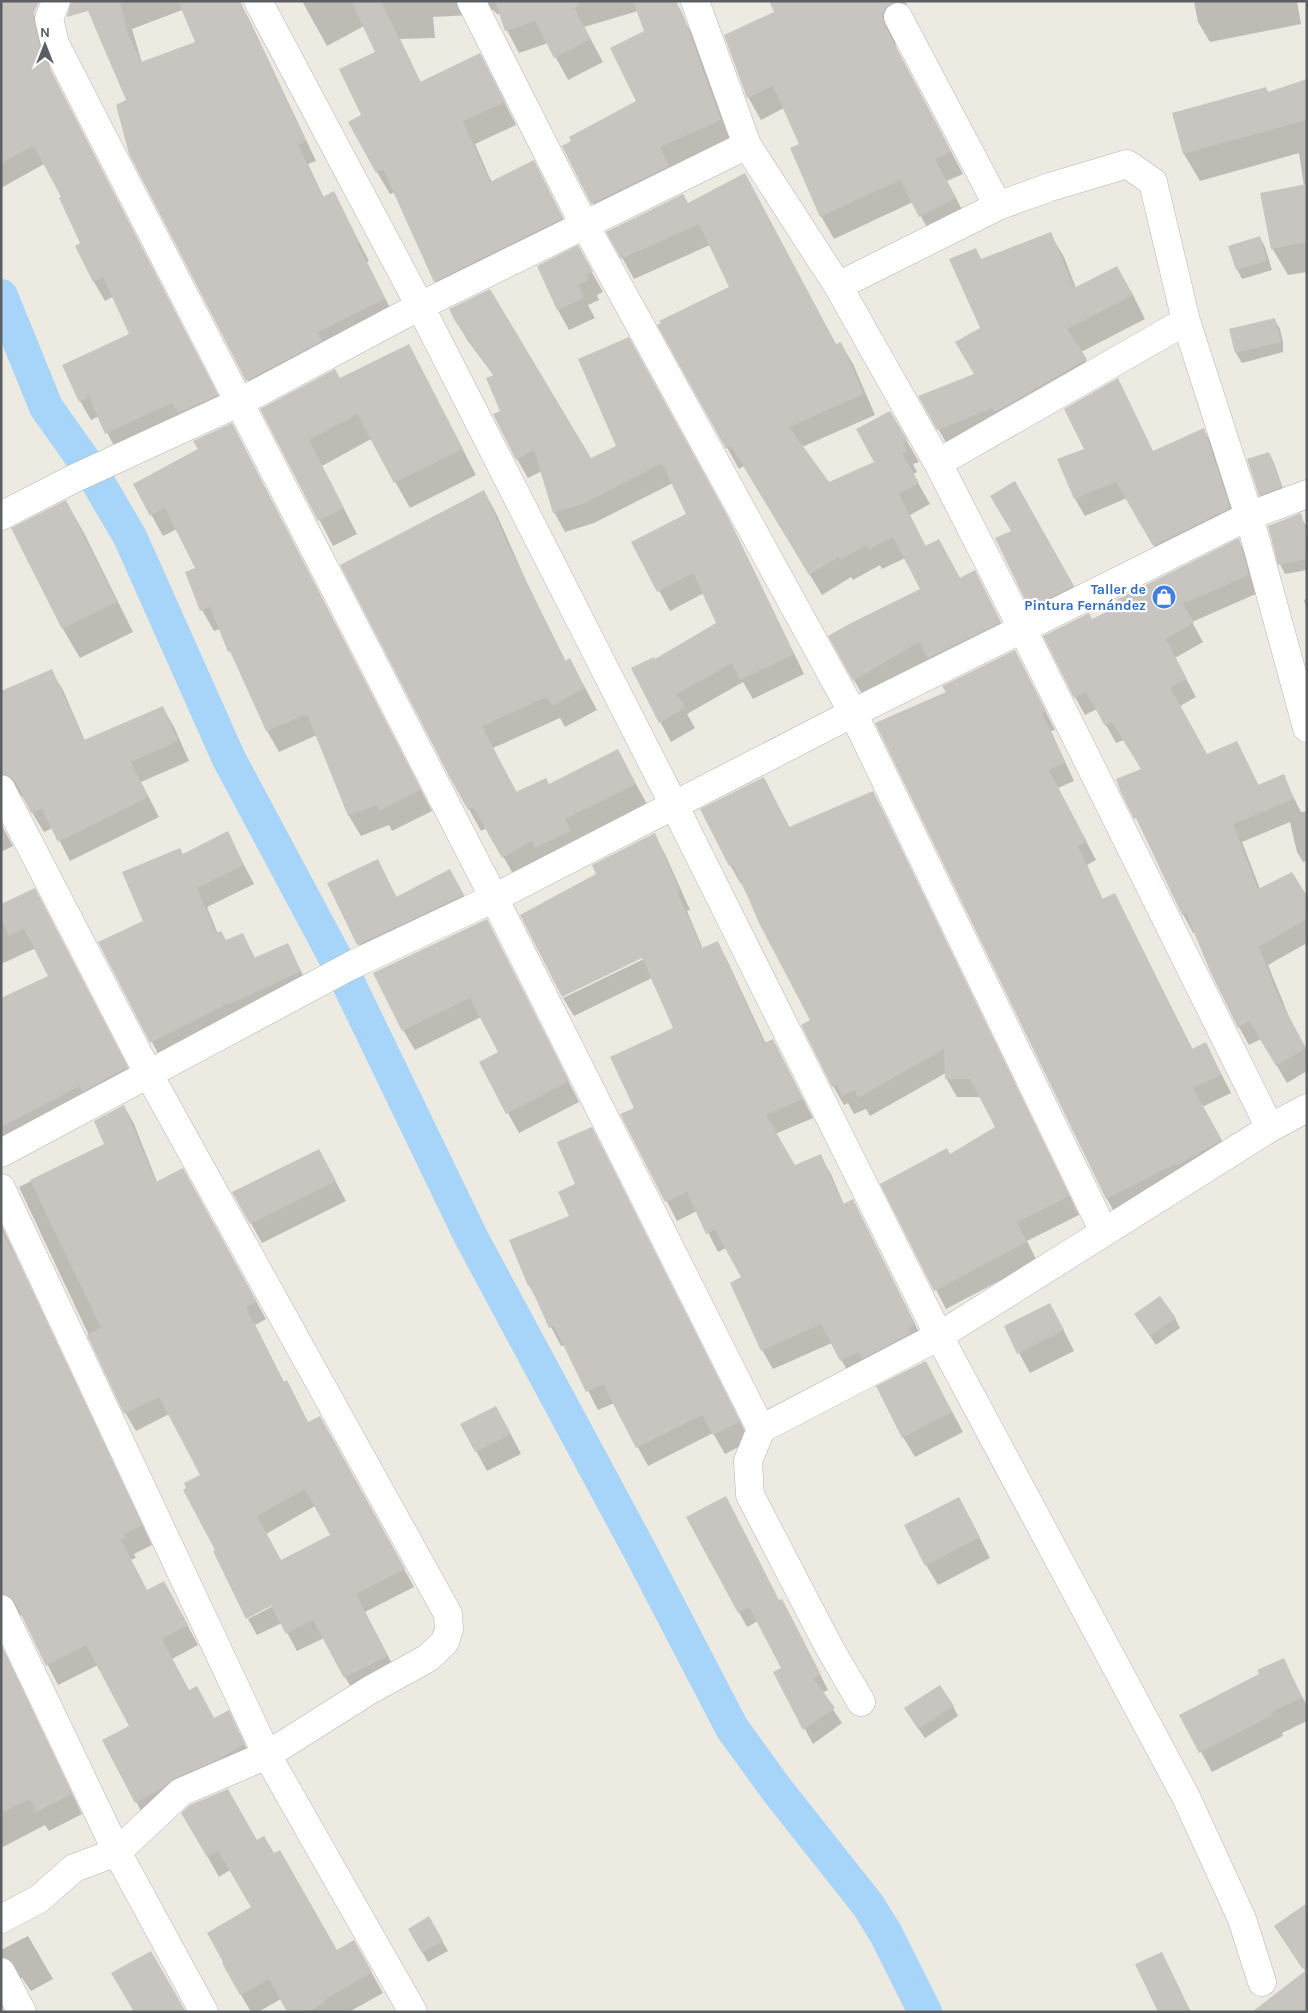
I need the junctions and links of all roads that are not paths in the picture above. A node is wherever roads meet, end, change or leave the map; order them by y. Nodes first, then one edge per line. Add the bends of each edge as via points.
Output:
1 (56, 1) edge
2 (258, 1) edge
3 (471, 1) edge
4 (695, 1) edge
5 (898, 17) dead end
6 (747, 145) junction
7 (998, 206) junction
8 (585, 224) junction
9 (838, 286) junction
10 (420, 306) junction
11 (1186, 322) junction
12 (240, 402) junction
13 (938, 463) junction
14 (1307, 494) edge
15 (1, 516) edge
16 (1249, 516) junction
17 (1022, 628) junction
18 (853, 713) junction
19 (1307, 728) edge
20 (1, 789) edge
21 (674, 805) junction
22 (494, 898) junction
23 (148, 1073) junction
24 (1307, 1108) edge
25 (1270, 1128) junction
26 (1, 1153) edge
27 (1, 1188) edge
28 (1104, 1232) junction
29 (939, 1336) junction
30 (761, 1429) junction
31 (1, 1609) edge
32 (861, 1702) dead end
33 (267, 1755) junction
34 (117, 1852) junction
35 (1, 1919) edge
36 (1, 1972) edge
37 (1262, 1982) dead end
38 (22, 2012) edge
39 (204, 2012) edge
40 (413, 2012) edge

1 - 12 street via 49,19 55,44
2 - 10 street
3 - 8 street
4 - 6 street
5 - 7 street
6 - 8 street
6 - 9 street
7 - 9 street
7 - 11 street via 1127,164 1153,182
8 - 10 street
8 - 18 street
9 - 13 street
10 - 12 street
10 - 21 street
11 - 13 street
11 - 16 street
12 - 15 street
12 - 22 street
13 - 17 street
14 - 16 street
16 - 17 street
16 - 19 street
17 - 18 street
17 - 25 street
18 - 21 street
18 - 28 street
20 - 23 street
21 - 22 street
21 - 29 street
22 - 23 street via 350,966
22 - 30 street
23 - 26 street
23 - 33 street via 448,1614 449,1629 445,1642 428,1658 370,1690
24 - 25 street
25 - 28 street
27 - 33 street
28 - 29 street
29 - 30 street
29 - 37 street via 1186,1797 1242,1919
30 - 32 street via 748,1461 750,1494
31 - 34 street
33 - 34 street via 181,1792
33 - 40 street
34 - 35 street via 74,1868 39,1899
34 - 39 street
36 - 38 street

